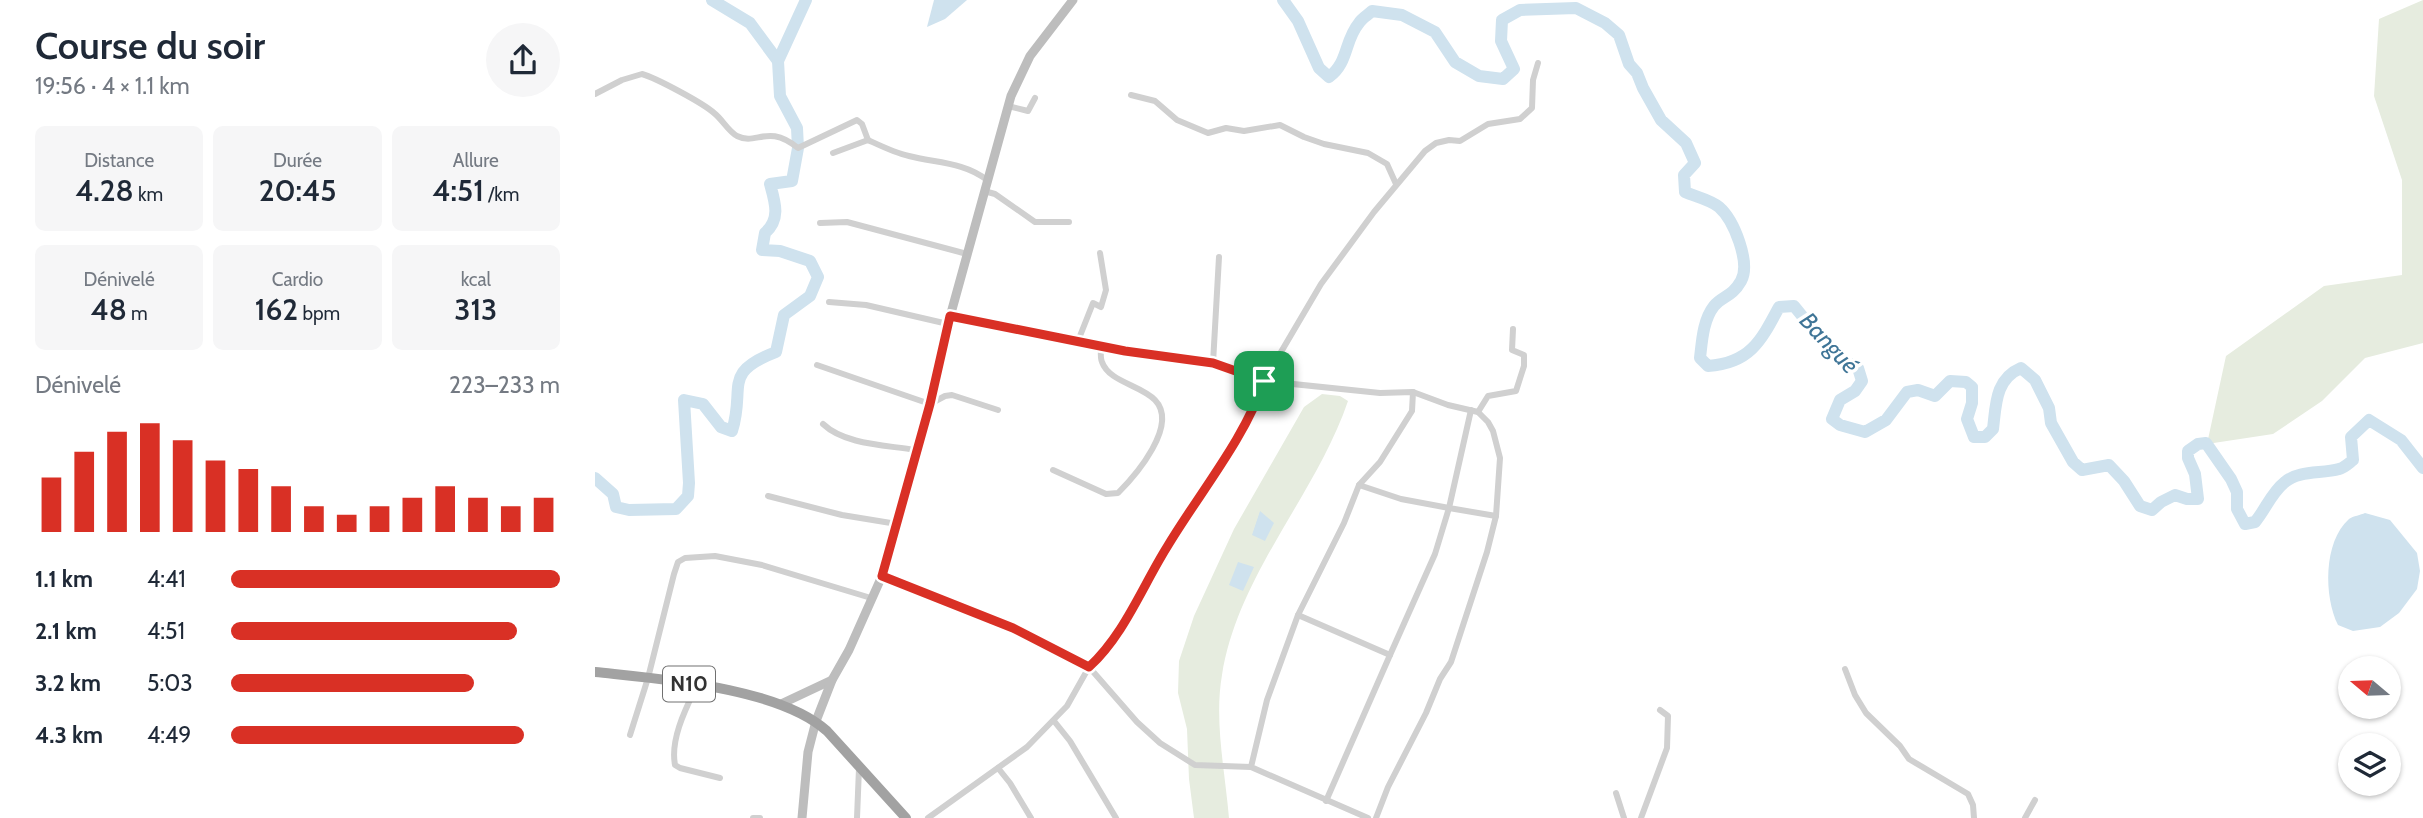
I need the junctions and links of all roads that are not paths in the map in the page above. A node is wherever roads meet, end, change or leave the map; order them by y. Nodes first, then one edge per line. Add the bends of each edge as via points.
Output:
1 (1073, 0) edge
2 (1538, 63) dead end
3 (595, 94) edge
4 (1131, 95) dead end
5 (1035, 98) dead end
6 (1008, 106) junction
7 (868, 141) junction
8 (833, 153) dead end
9 (987, 180) junction
10 (1396, 184) junction
11 (984, 191) junction
12 (1069, 222) dead end
13 (820, 223) dead end
14 (1100, 253) dead end
15 (967, 254) junction
16 (1219, 257) dead end
17 (829, 302) dead end
18 (949, 320) junction
19 (1513, 329) dead end
20 (1078, 341) junction
21 (1101, 346) junction
22 (1213, 363) junction
23 (817, 365) dead end
24 (1264, 381) junction
25 (1413, 392) junction
26 (930, 404) junction
27 (998, 410) dead end
28 (1474, 411) junction
29 (823, 424) dead end
30 (915, 450) junction
31 (1053, 470) dead end
32 (1359, 485) junction
33 (768, 496) dead end
34 (1449, 508) junction
35 (1496, 516) junction
36 (897, 524) junction
37 (882, 576) junction
38 (871, 598) junction
39 (1298, 615) junction
40 (1390, 655) junction
41 (1089, 667) junction
42 (1845, 669) dead end
43 (595, 672) edge
44 (648, 678) junction
45 (832, 680) junction
46 (697, 685) junction
47 (781, 704) junction
48 (1660, 710) dead end
49 (816, 721) junction
50 (1054, 721) junction
51 (630, 735) dead end
52 (860, 765) junction
53 (1251, 767) junction
54 (997, 768) junction
55 (720, 778) dead end
56 (1616, 793) dead end
57 (2035, 800) dead end
58 (1326, 801) junction
59 (753, 818) edge
60 (760, 818) edge
61 (803, 818) edge
62 (857, 818) edge
63 (906, 818) edge
64 (928, 818) edge
65 (1031, 818) edge
66 (1116, 818) edge
67 (1368, 818) edge
68 (1376, 818) edge
69 (1625, 818) edge
70 (1641, 818) edge
71 (1974, 818) edge
72 (2025, 818) edge

1 - 6 main road via 1030,56
2 - 10 street via 1532,108 1520,119 1488,124 1460,141 1436,143
3 - 7 street via 642,74 703,104 734,135 744,138 771,134 798,148 857,120
4 - 10 street via 1155,101 1177,120 1208,134 1226,128 1244,131 1280,125 1324,144 1368,153 1387,164
5 - 6 street via 1028,111
6 - 9 main road
7 - 8 street
7 - 9 street via 977,172
9 - 11 main road
10 - 24 street via 1321,285
11 - 12 street via 1035,222
11 - 15 main road
13 - 15 street via 847,222
14 - 20 street via 1106,290 1101,307 1093,303
15 - 18 main road
16 - 22 street
17 - 18 street
18 - 20 street
18 - 26 main road
19 - 28 street via 1512,350 1524,355 1515,391 1488,396
20 - 21 street
21 - 22 street
21 - 31 street via 1102,363 1112,374 1156,400 1163,418 1156,441 1145,463 1118,494 1106,494
22 - 24 street
23 - 26 street
24 - 25 street
24 - 41 street via 1244,423 1107,650
25 - 28 street
25 - 32 street via 1412,411 1380,462
26 - 27 street via 952,395
26 - 30 main road
28 - 34 street
28 - 35 street via 1493,431 1498,446
29 - 30 street via 863,442
30 - 36 main road
32 - 34 street
32 - 39 street
33 - 36 street
34 - 35 street
34 - 40 street
35 - 68 street via 1458,643
36 - 37 main road
37 - 38 main road
37 - 41 street via 1001,623
38 - 44 street via 762,565 715,556 685,558 678,562 674,574
38 - 45 main road
39 - 40 street
39 - 53 street via 1267,700
40 - 58 street
41 - 50 street
41 - 53 street via 1137,722 1195,765
42 - 71 street via 1866,713 1909,759 1968,794
43 - 44 highway, N10
44 - 46 highway, N10
44 - 51 street
45 - 47 main road
45 - 49 main road
46 - 47 highway, N10
46 - 55 street via 673,757 680,768
47 - 49 highway, N10
48 - 70 street via 1668,716 1667,748
49 - 52 highway, N10
49 - 61 main road via 808,752
50 - 54 street
50 - 66 street
52 - 62 street
52 - 63 highway, N10
53 - 58 street
54 - 64 street
54 - 65 street
56 - 69 street
57 - 72 street
58 - 67 street
59 - 60 street

